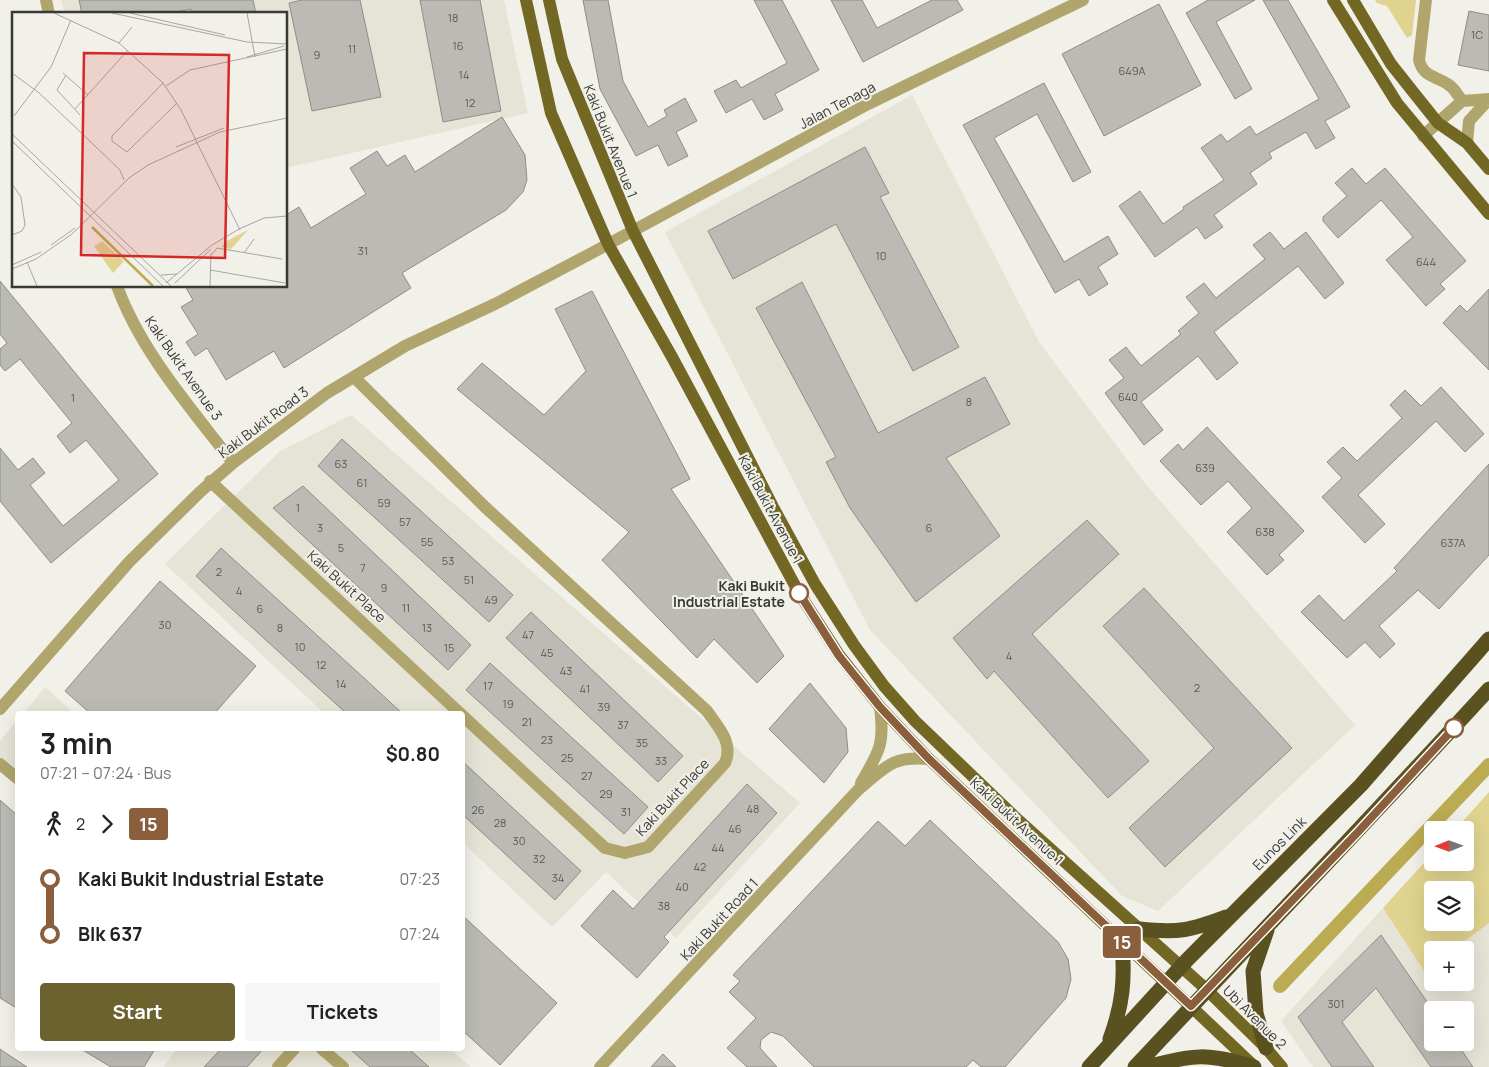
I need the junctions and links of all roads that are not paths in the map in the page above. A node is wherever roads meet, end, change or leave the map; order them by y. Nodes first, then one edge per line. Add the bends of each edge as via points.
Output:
1 (526, 0) edge
2 (549, 0) edge
3 (1083, 0) edge
4 (1333, 0) edge
5 (1353, 0) edge
6 (1426, 0) edge
7 (1489, 99) edge
8 (1462, 101) junction
9 (1438, 123) junction
10 (1423, 136) junction
11 (1467, 143) junction
12 (1489, 169) edge
13 (1489, 214) edge
14 (633, 231) junction
15 (608, 244) junction
16 (118, 288) edge
17 (354, 377) junction
18 (233, 463) junction
19 (210, 482) junction
20 (1489, 639) edge
21 (1489, 689) edge
22 (880, 707) junction
23 (0, 710) edge
24 (458, 711) edge
25 (465, 718) edge
26 (929, 759) junction
27 (0, 764) edge
28 (15, 776) edge
29 (858, 790) junction
30 (1232, 914) junction
31 (1268, 926) junction
32 (1138, 929) junction
33 (1122, 942) junction
34 (1180, 967) junction
35 (1166, 984) junction
36 (1206, 989) junction
37 (1191, 1006) junction
38 (1107, 1047) junction
39 (1266, 1048) junction
40 (292, 1051) edge
41 (324, 1051) edge
42 (278, 1067) edge
43 (343, 1067) edge
44 (600, 1067) edge
45 (1089, 1067) edge
46 (1135, 1067) edge
47 (1147, 1067) edge
48 (1254, 1067) edge
49 (1282, 1067) edge

1 - 15 main road, Kaki Bukit Avenue 1 via 551,113
2 - 14 main road, Kaki Bukit Avenue 1 via 562,59
3 - 14 street, Jalan Tenaga via 868,104
4 - 10 main road via 1397,103
5 - 9 main road via 1391,64
6 - 8 street via 1419,60 1421,68 1426,75 1452,87
7 - 8 street
7 - 11 street via 1469,121
8 - 9 street
9 - 10 street
9 - 11 main road
10 - 13 main road
11 - 12 main road
14 - 15 street, Jalan Tenaga
14 - 32 main road, Kaki Bukit Avenue 1 via 773,507 815,584 859,652 915,721
15 - 17 street, Kaki Bukit Road 3 via 495,304 405,346
15 - 22 main road, Kaki Bukit Avenue 1 via 799,593 839,656
16 - 18 street, Kaki Bukit Avenue 3 via 138,331
17 - 18 street, Kaki Bukit Road 3 via 327,393
17 - 25 street, Kaki Bukit Place via 485,507 707,711 729,747 725,763 648,847 635,853 625,853 606,848
18 - 19 street, Kaki Bukit Road 3
19 - 23 street, Kaki Bukit Road 3 via 129,562
19 - 24 street, Kaki Bukit Place
20 - 30 highway, Eunos Link via 1361,785
21 - 31 highway
22 - 26 main road, Kaki Bukit Avenue 1
22 - 29 street, Kaki Bukit Road 1 via 883,736 880,748
26 - 29 street, Kaki Bukit Road 1 via 910,757 893,761
26 - 33 main road, Kaki Bukit Avenue 1
27 - 28 street
29 - 44 street, Kaki Bukit Road 1
30 - 32 highway via 1190,930
30 - 34 highway, Eunos Link
31 - 36 highway
31 - 39 highway via 1253,972 1256,1013
32 - 34 main road, Kaki Bukit Avenue 1
33 - 35 main road, Kaki Bukit Avenue 1
33 - 38 highway via 1124,972 1120,1013
34 - 35 highway, Eunos Link
34 - 36 main road, Kaki Bukit Avenue 1
35 - 37 main road, Kaki Bukit Avenue 1
35 - 38 highway, Eunos Link
36 - 37 highway
36 - 39 main road, Ubi Avenue 2
37 - 46 highway
37 - 48 main road
38 - 45 highway, Eunos Link
39 - 49 main road, Ubi Avenue 2
40 - 42 street
41 - 43 street
47 - 48 highway via 1184,1056 1220,1057

